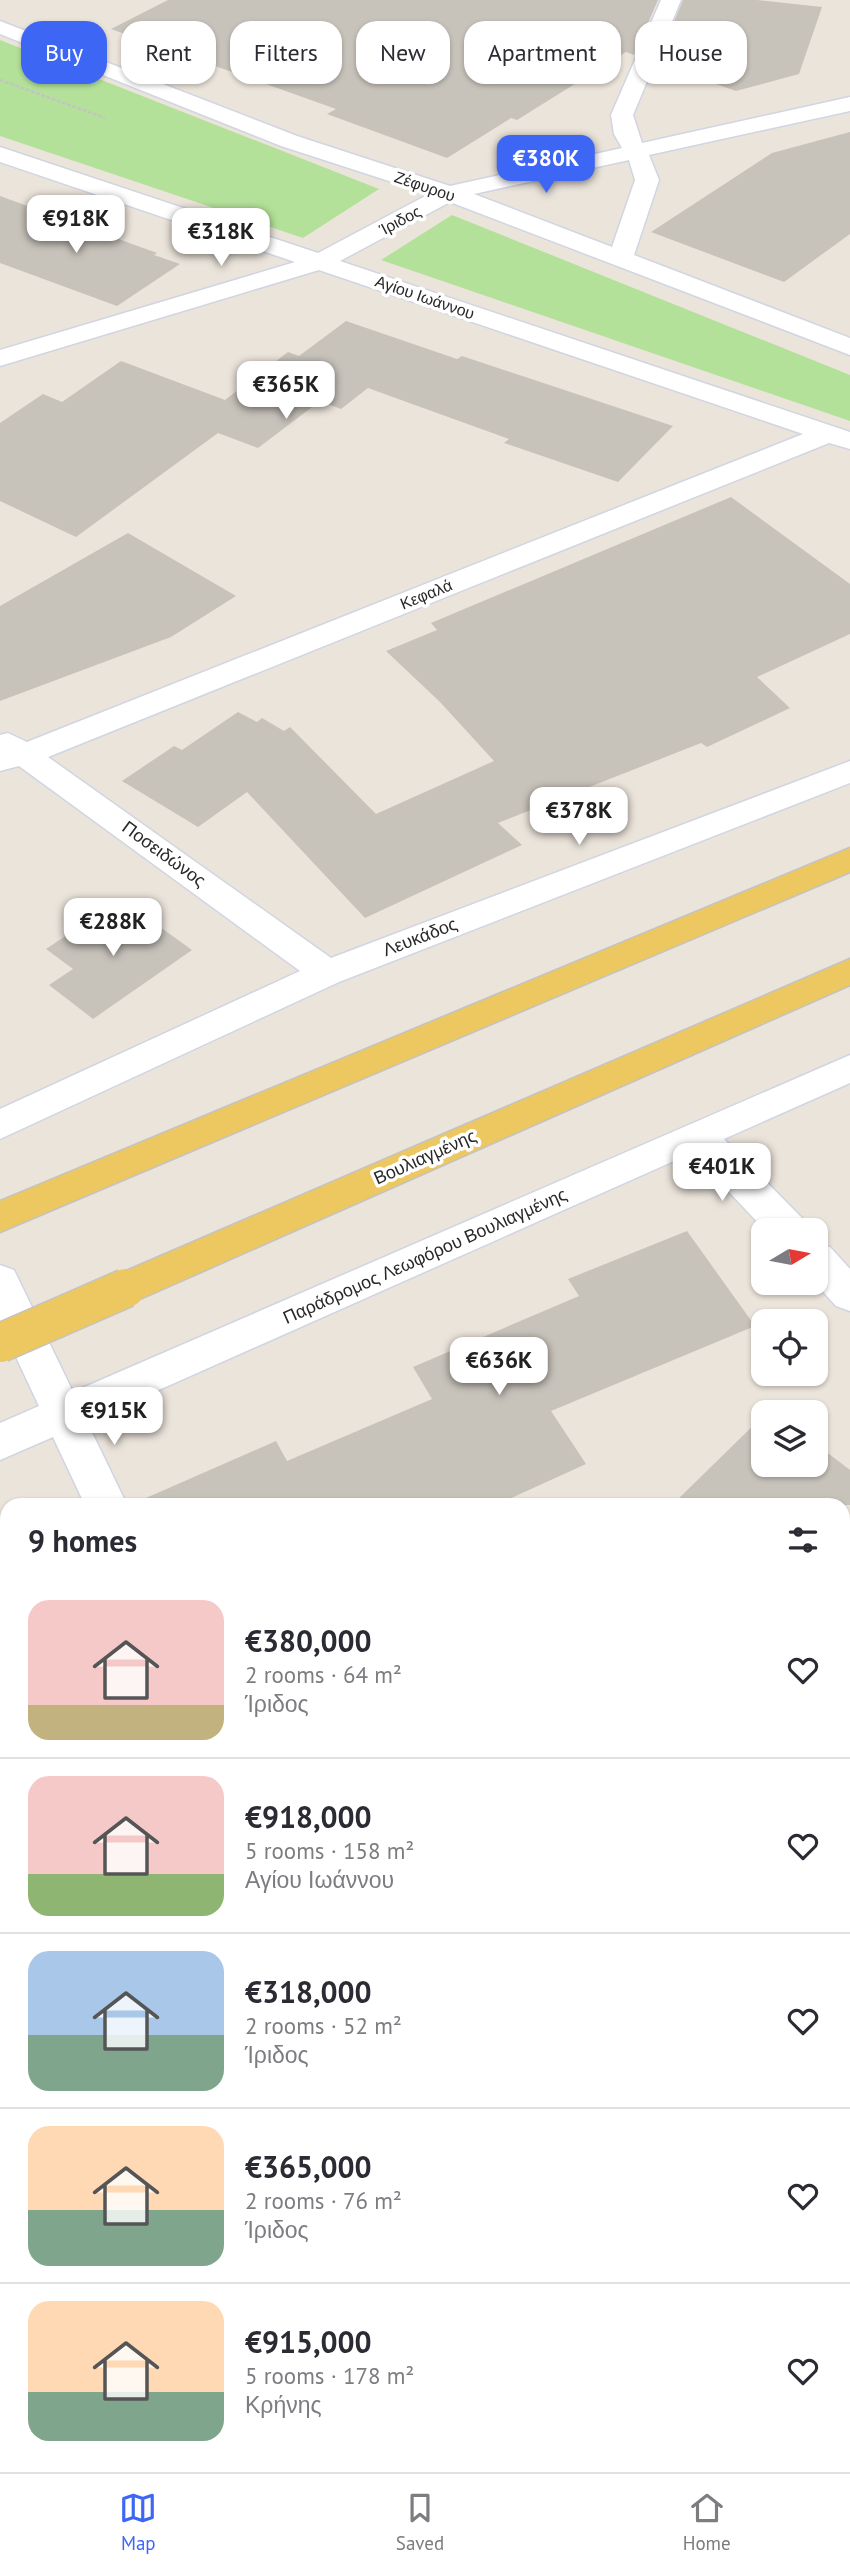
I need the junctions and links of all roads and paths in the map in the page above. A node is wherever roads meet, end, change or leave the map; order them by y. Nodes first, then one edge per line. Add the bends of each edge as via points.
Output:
1 (671, 0) edge
2 (0, 27) edge
3 (850, 104) edge
4 (633, 152) junction
5 (0, 154) edge
6 (449, 194) junction
7 (621, 257) junction
8 (320, 262) junction
9 (850, 347) edge
10 (0, 358) edge
11 (838, 437) edge
12 (9, 751) edge
13 (850, 771) edge
14 (850, 859) edge
15 (850, 971) edge
16 (327, 972) junction
17 (850, 1068) edge
18 (0, 1125) edge
19 (698, 1136) junction
20 (0, 1217) edge
21 (777, 1218) edge
22 (828, 1271) edge
23 (0, 1280) edge
24 (850, 1295) edge
25 (0, 1343) edge
26 (65, 1414) junction
27 (0, 1442) edge
28 (103, 1498) edge

1 - 4 street via 622,115 622,131
2 - 6 street, Ζέφυρου via 289,141
3 - 4 street, Ίριδος
4 - 6 street, Ίριδος
4 - 7 street via 646,167 647,180
5 - 8 street, Αγίου Ιωάννου
6 - 7 street, Ζέφυρου
6 - 8 street, Ίριδος
7 - 9 street, Ζέφυρου
8 - 10 street, Ίριδος
8 - 11 street, Αγίου Ιωάννου
11 - 12 street, Κεφαλά
12 - 16 street, Ποσειδώνος
13 - 16 street, Λευκάδος
14 - 20 main road
15 - 25 main road, Βουλιαγμένης, bridge
16 - 18 street, Λευκάδος
17 - 19 street, Παράδρομος Λεωφόρου Βουλιαγμένης
19 - 21 street
19 - 26 street, Παράδρομος Λεωφόρου Βουλιαγμένης
22 - 24 street
23 - 26 street
26 - 27 street, Παράδρομος Λεωφόρου Βουλιαγμένης
26 - 28 street

